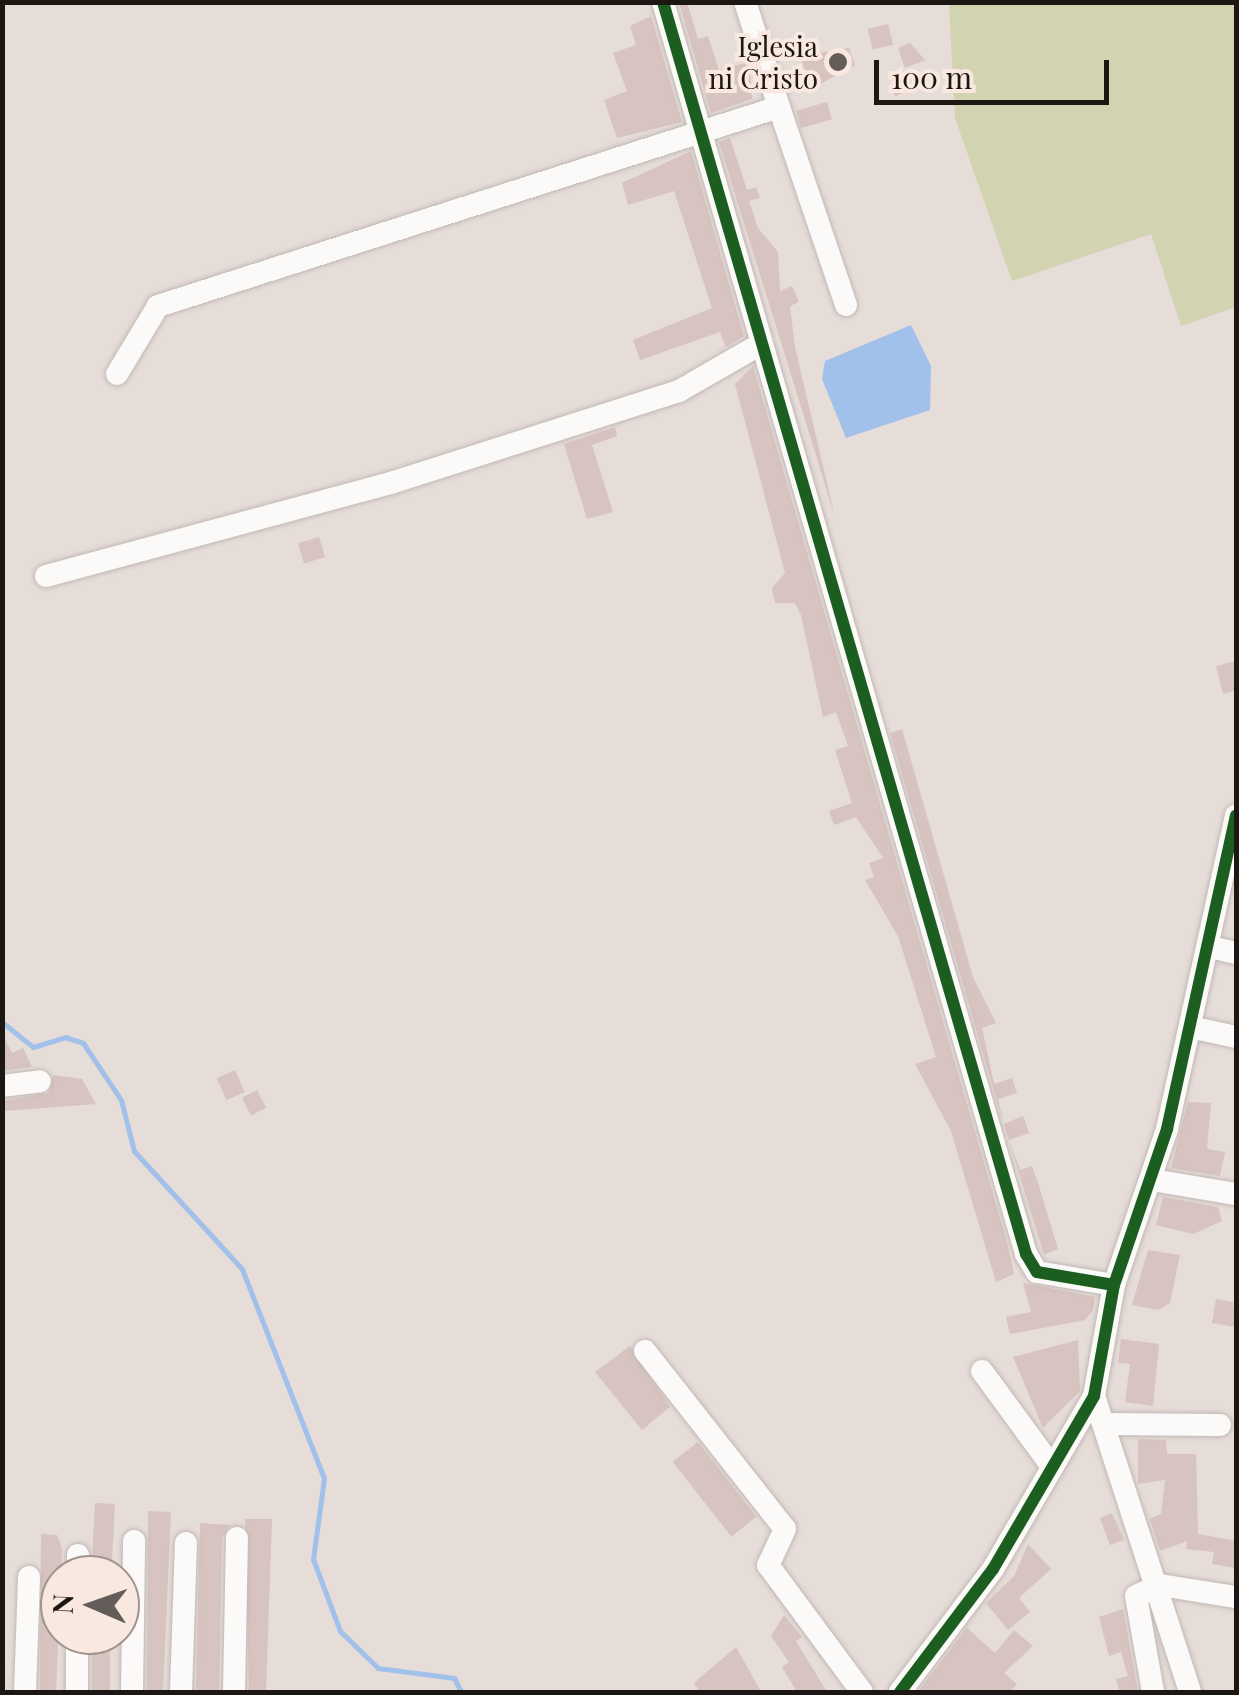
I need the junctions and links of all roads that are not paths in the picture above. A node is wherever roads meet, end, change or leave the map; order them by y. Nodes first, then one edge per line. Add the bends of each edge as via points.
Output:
1 (663, 2) edge
2 (745, 2) edge
3 (779, 106) junction
4 (698, 134) junction
5 (846, 305) dead end
6 (759, 344) junction
7 (117, 374) dead end
8 (46, 576) dead end
9 (1236, 826) edge
10 (1210, 947) junction
11 (1236, 953) edge
12 (1190, 1027) junction
13 (1236, 1037) edge
14 (40, 1082) dead end
15 (2, 1086) edge
16 (1152, 1180) junction
17 (1236, 1194) edge
18 (1114, 1285) junction
19 (645, 1351) dead end
20 (982, 1371) dead end
21 (1094, 1396) junction
22 (1109, 1424) junction
23 (1220, 1425) dead end
24 (1050, 1464) junction
25 (237, 1538) dead end
26 (134, 1541) dead end
27 (186, 1543) dead end
28 (29, 1577) dead end
29 (1160, 1584) junction
30 (1236, 1597) edge
31 (77, 1655) edge
32 (25, 1692) edge
33 (77, 1692) edge
34 (132, 1692) edge
35 (181, 1692) edge
36 (234, 1692) edge
37 (862, 1692) edge
38 (900, 1692) edge
39 (1153, 1692) edge
40 (1190, 1692) edge

1 - 4 street
2 - 3 street
3 - 4 street
3 - 5 street
4 - 6 street
4 - 7 street via 158,306
6 - 8 street via 679,390 391,482
6 - 18 street via 1026,1254 1037,1272
9 - 10 street
10 - 11 street
10 - 12 street
12 - 13 street
12 - 16 street
14 - 15 street
16 - 17 street
16 - 18 street
18 - 21 street
19 - 37 street via 785,1528 768,1565
20 - 24 street
21 - 22 street
21 - 24 street
22 - 23 street
22 - 29 street
24 - 38 street via 993,1568
25 - 36 street
26 - 34 street
27 - 35 street
28 - 32 street
29 - 30 street
29 - 39 street via 1132,1603
29 - 40 street
31 - 33 street

